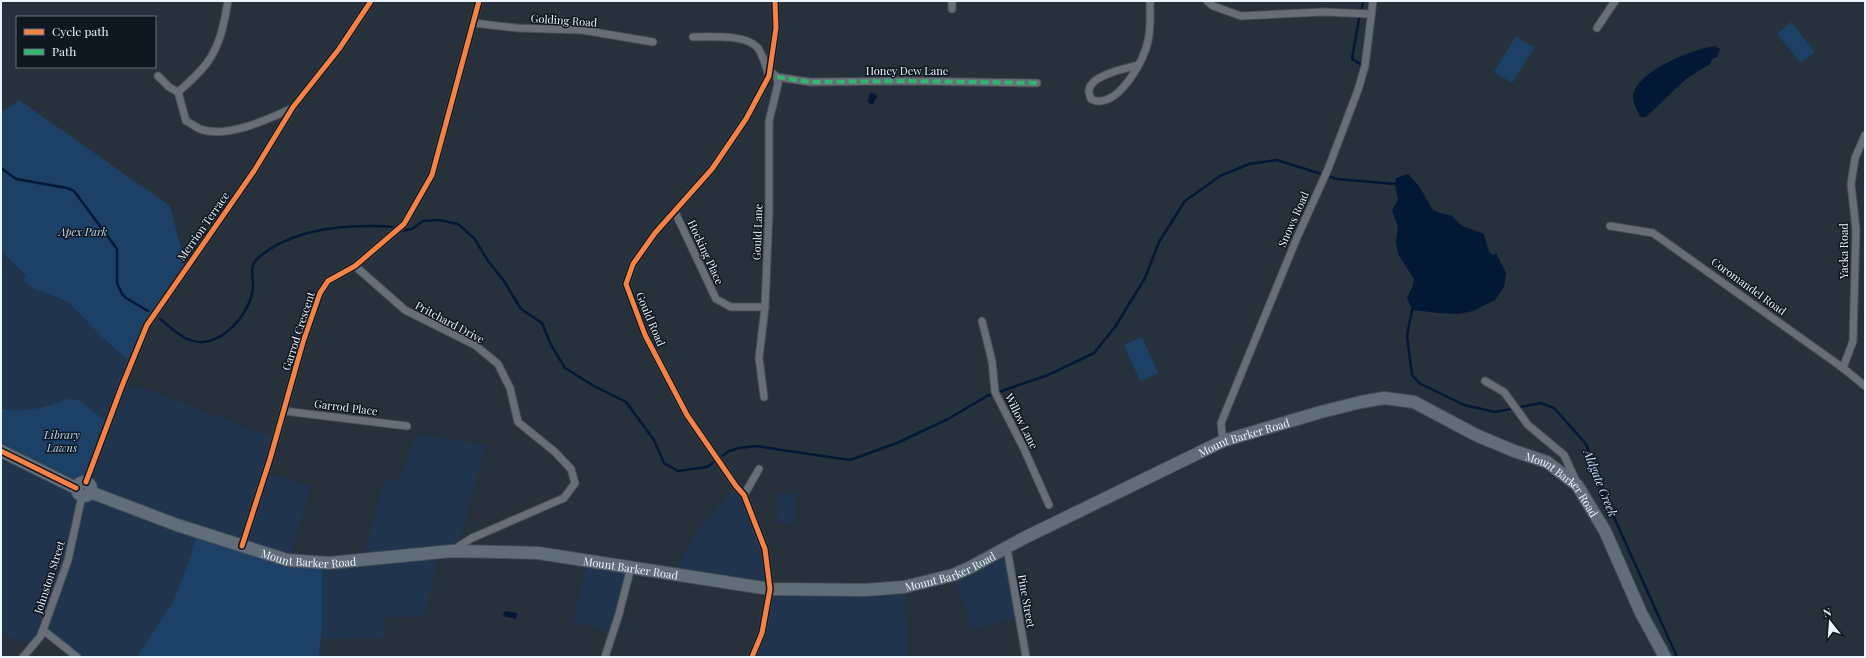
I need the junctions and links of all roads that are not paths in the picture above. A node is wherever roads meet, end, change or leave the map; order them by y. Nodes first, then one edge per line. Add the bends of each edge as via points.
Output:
1 (228, 1) edge
2 (371, 1) edge
3 (479, 1) edge
4 (775, 1) edge
5 (952, 1) edge
6 (1150, 1) edge
7 (1207, 1) edge
8 (1373, 1) edge
9 (1615, 1) edge
10 (952, 9) dead end
11 (1371, 14) junction
12 (473, 23) junction
13 (1597, 28) dead end
14 (693, 37) dead end
15 (653, 42) dead end
16 (1138, 65) junction
17 (770, 74) junction
18 (158, 76) dead end
19 (777, 78) junction
20 (1037, 84) dead end
21 (178, 92) junction
22 (293, 107) junction
23 (1865, 135) edge
24 (675, 212) junction
25 (1610, 226) dead end
26 (355, 266) junction
27 (765, 307) junction
28 (982, 321) dead end
29 (1843, 368) junction
30 (1485, 381) dead end
31 (1865, 386) edge
32 (764, 397) dead end
33 (284, 411) junction
34 (407, 426) dead end
35 (1223, 441) junction
36 (1, 451) edge
37 (759, 469) dead end
38 (1578, 485) junction
39 (84, 489) junction
40 (744, 495) junction
41 (1049, 505) dead end
42 (242, 546) junction
43 (1007, 548) junction
44 (452, 551) junction
45 (630, 567) junction
46 (770, 589) junction
47 (43, 630) junction
48 (23, 657) edge
49 (77, 657) edge
50 (605, 657) edge
51 (752, 657) edge
52 (1026, 657) edge
53 (1665, 657) edge

1 - 21 street via 224,25 215,49 202,69
2 - 22 street, Merrion Terrace via 339,49
3 - 12 street, Garrod Crescent
4 - 17 street, Gould Road via 776,28
5 - 10 street
6 - 16 street via 1149,40
7 - 11 street via 1213,6 1241,16 1323,12
8 - 11 street, Snows Road
9 - 13 street
11 - 35 street, Snows Road via 1365,66 1358,90 1328,169 1221,422
12 - 15 street, Golding Road via 517,28 582,30
12 - 26 street, Garrod Crescent via 432,175 404,224
14 - 17 street via 742,39 757,47
16 - 16 street via 1124,87 1114,96 1099,102 1091,99 1088,90 1092,82 1107,74
17 - 19 street
17 - 24 street, Gould Road via 746,119 712,169
18 - 21 street
19 - 20 street, Honey Dew Lane via 810,82 907,80
19 - 27 street, Gould Lane via 770,120
21 - 22 street via 186,121 201,129 234,130
22 - 39 street, Merrion Terrace via 254,171 147,325
23 - 29 street, Yacka Road via 1855,158 1850,184 1856,229 1853,341
24 - 27 street, Hocking Place via 716,299 732,307
24 - 40 street, Gould Road via 655,233 633,264 626,284 645,335 687,415
25 - 29 street, Coromandel Road via 1653,233
26 - 33 street, Garrod Crescent via 328,281 320,292
26 - 44 street, Pritchard Drive via 405,310 475,345 498,364 510,388 518,422 571,469 575,483 564,498 472,538
27 - 32 street, Gould Lane via 759,358
28 - 41 street, Willow Lane via 997,395
29 - 31 street, Coromandel Road
30 - 38 street via 1504,392 1528,425 1564,455
33 - 34 street, Garrod Place
33 - 42 street, Garrod Crescent
35 - 38 main road, Mount Barker Road via 1321,412 1384,398 1414,402 1476,435 1547,462
35 - 43 main road, Mount Barker Road
36 - 39 main road, Mount Barker Road
37 - 40 street
38 - 53 main road, Mount Barker Road via 1605,531 1641,613
39 - 42 main road, Mount Barker Road via 177,525
39 - 47 street, Johnston Street via 68,560
40 - 46 street, Gould Road via 765,549
42 - 44 main road, Mount Barker Road via 287,560 322,563
43 - 46 main road, Mount Barker Road via 953,575 904,587 865,590
43 - 52 street, Pine Street
44 - 45 main road, Mount Barker Road via 538,553
45 - 46 main road, Mount Barker Road
45 - 50 street
46 - 51 street, Gould Road via 762,633
47 - 48 street, Johnston Street
47 - 49 street

